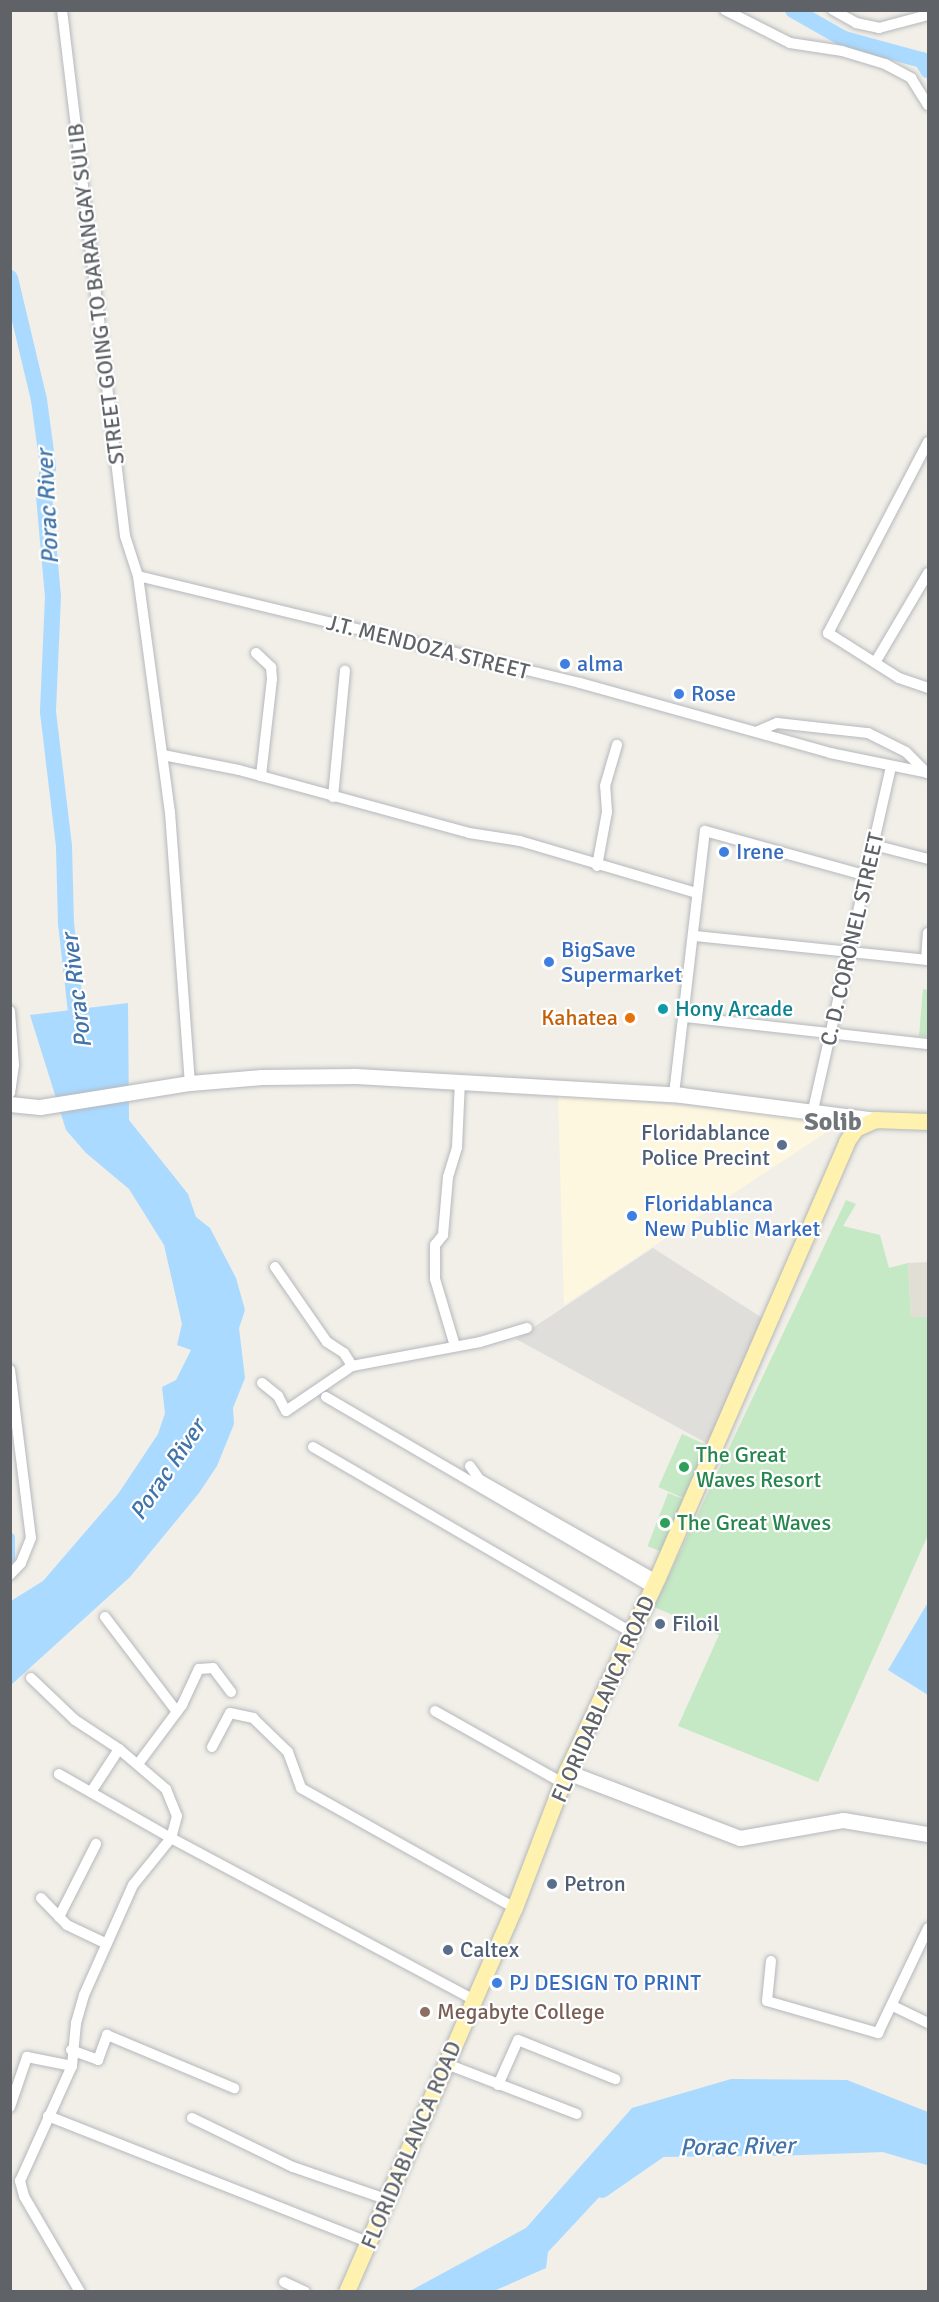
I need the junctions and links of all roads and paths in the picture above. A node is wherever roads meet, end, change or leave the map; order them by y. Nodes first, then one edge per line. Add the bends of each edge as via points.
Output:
1 (62, 10) edge
2 (725, 10) edge
3 (833, 10) edge
4 (928, 15) edge
5 (928, 105) edge
6 (928, 442) edge
7 (928, 573) edge
8 (138, 576) junction
9 (256, 653) dead end
10 (876, 661) junction
11 (345, 671) dead end
12 (928, 688) edge
13 (758, 731) junction
14 (617, 745) dead end
15 (163, 755) junction
16 (891, 767) junction
17 (928, 773) edge
18 (261, 776) junction
19 (333, 797) junction
20 (874, 845) junction
21 (928, 859) edge
22 (597, 866) junction
23 (864, 875) junction
24 (697, 893) junction
25 (928, 933) edge
26 (695, 936) junction
27 (849, 953) junction
28 (927, 960) edge
29 (10, 1011) edge
30 (686, 1017) junction
31 (830, 1035) junction
32 (928, 1044) edge
33 (460, 1082) junction
34 (190, 1083) junction
35 (10, 1093) edge
36 (674, 1094) junction
37 (10, 1104) edge
38 (813, 1110) junction
39 (876, 1120) junction
40 (928, 1122) edge
41 (275, 1267) dead end
42 (527, 1328) dead end
43 (455, 1346) junction
44 (352, 1366) junction
45 (10, 1370) edge
46 (262, 1383) dead end
47 (326, 1396) dead end
48 (313, 1448) dead end
49 (470, 1466) dead end
50 (10, 1575) edge
51 (655, 1584) junction
52 (105, 1617) dead end
53 (632, 1633) junction
54 (31, 1678) dead end
55 (231, 1692) dead end
56 (435, 1711) dead end
57 (177, 1712) junction
58 (212, 1747) dead end
59 (119, 1749) junction
60 (138, 1764) junction
61 (59, 1774) dead end
62 (565, 1778) junction
63 (91, 1792) junction
64 (928, 1834) edge
65 (171, 1838) junction
66 (96, 1844) dead end
67 (40, 1898) dead end
68 (515, 1908) junction
69 (59, 1917) junction
70 (928, 1928) edge
71 (107, 1944) junction
72 (771, 1960) dead end
73 (473, 1999) junction
74 (893, 2006) junction
75 (928, 2022) edge
76 (71, 2050) junction
77 (444, 2063) junction
78 (72, 2066) junction
79 (615, 2079) dead end
80 (498, 2085) junction
81 (234, 2088) dead end
82 (10, 2106) edge
83 (577, 2114) dead end
84 (48, 2116) junction
85 (192, 2118) dead end
86 (387, 2199) junction
87 (370, 2243) junction
88 (284, 2282) dead end
89 (80, 2292) edge
90 (305, 2292) edge
91 (347, 2292) edge

1 - 8 street, STREET GOING TO BARANGAY SULIB via 125,536
2 - 5 street via 790,43 842,51 885,64 911,78
3 - 4 street via 856,23 879,28
6 - 10 street via 828,633
7 - 10 street
8 - 13 street, J.T. MENDOZA STREET via 580,683
8 - 15 street, STREET GOING TO BARANGAY SULIB
9 - 18 street via 271,667 272,679
10 - 12 street via 899,678
11 - 19 street
13 - 16 street, J.T. MENDOZA STREET
13 - 17 street via 777,723 868,733 906,752
14 - 22 street via 605,786 607,812
15 - 18 street via 187,757
15 - 34 street, STREET GOING TO BARANGAY SULIB
16 - 17 street, J.T. MENDOZA STREET
16 - 20 street, C. D. CORONEL STREET
18 - 19 street
19 - 22 street via 469,833 520,841
20 - 21 street
20 - 23 street, C. D. CORONEL STREET
22 - 24 street
23 - 24 street via 705,831
23 - 27 street, C. D. CORONEL STREET
24 - 26 street
25 - 28 street
26 - 27 street
26 - 30 street
27 - 28 street
27 - 31 street, C. D. CORONEL STREET
29 - 35 street via 14,1065
30 - 31 street
30 - 36 street
31 - 32 street
31 - 38 street, C. D. CORONEL STREET
33 - 34 street via 355,1076
33 - 36 street
33 - 43 street via 457,1147 448,1177 443,1235 435,1245 435,1280
34 - 37 street via 40,1107
36 - 38 street
38 - 39 street
39 - 40 main road
39 - 51 main road, FLORIDABLANCA ROAD via 856,1130 847,1142
41 - 44 street via 327,1342 344,1353
42 - 43 street
43 - 44 street
44 - 46 street via 286,1411 278,1396
45 - 50 street via 31,1538 21,1563
47 - 51 street
48 - 53 street
49 - 51 street via 479,1479
51 - 53 main road, FLORIDABLANCA ROAD
52 - 57 street
53 - 62 main road, FLORIDABLANCA ROAD
54 - 59 street via 75,1720
55 - 57 street via 213,1668 205,1666 199,1669
56 - 62 street
57 - 60 street
58 - 68 street via 230,1713 253,1718 288,1752 301,1788
59 - 60 street
59 - 63 street
60 - 65 street via 166,1789 177,1816
61 - 63 street
62 - 64 street via 740,1839 843,1820
62 - 68 main road, FLORIDABLANCA ROAD
63 - 65 street
65 - 71 street via 133,1886
65 - 73 street
66 - 69 street
67 - 69 street
68 - 73 main road, FLORIDABLANCA ROAD
69 - 71 street via 77,1931
70 - 74 street
71 - 76 street via 84,1995
72 - 74 street via 767,2001 878,2033
73 - 77 main road, FLORIDABLANCA ROAD
74 - 75 street
76 - 78 street
76 - 81 street via 98,2060 107,2035
77 - 80 street
77 - 86 main road, FLORIDABLANCA ROAD
78 - 82 street via 27,2057
78 - 84 street
79 - 80 street via 518,2040
80 - 83 street
84 - 87 street
84 - 89 street via 20,2181 30,2206
85 - 86 street via 294,2167
86 - 87 main road, FLORIDABLANCA ROAD
87 - 91 main road, FLORIDABLANCA ROAD
88 - 90 street

